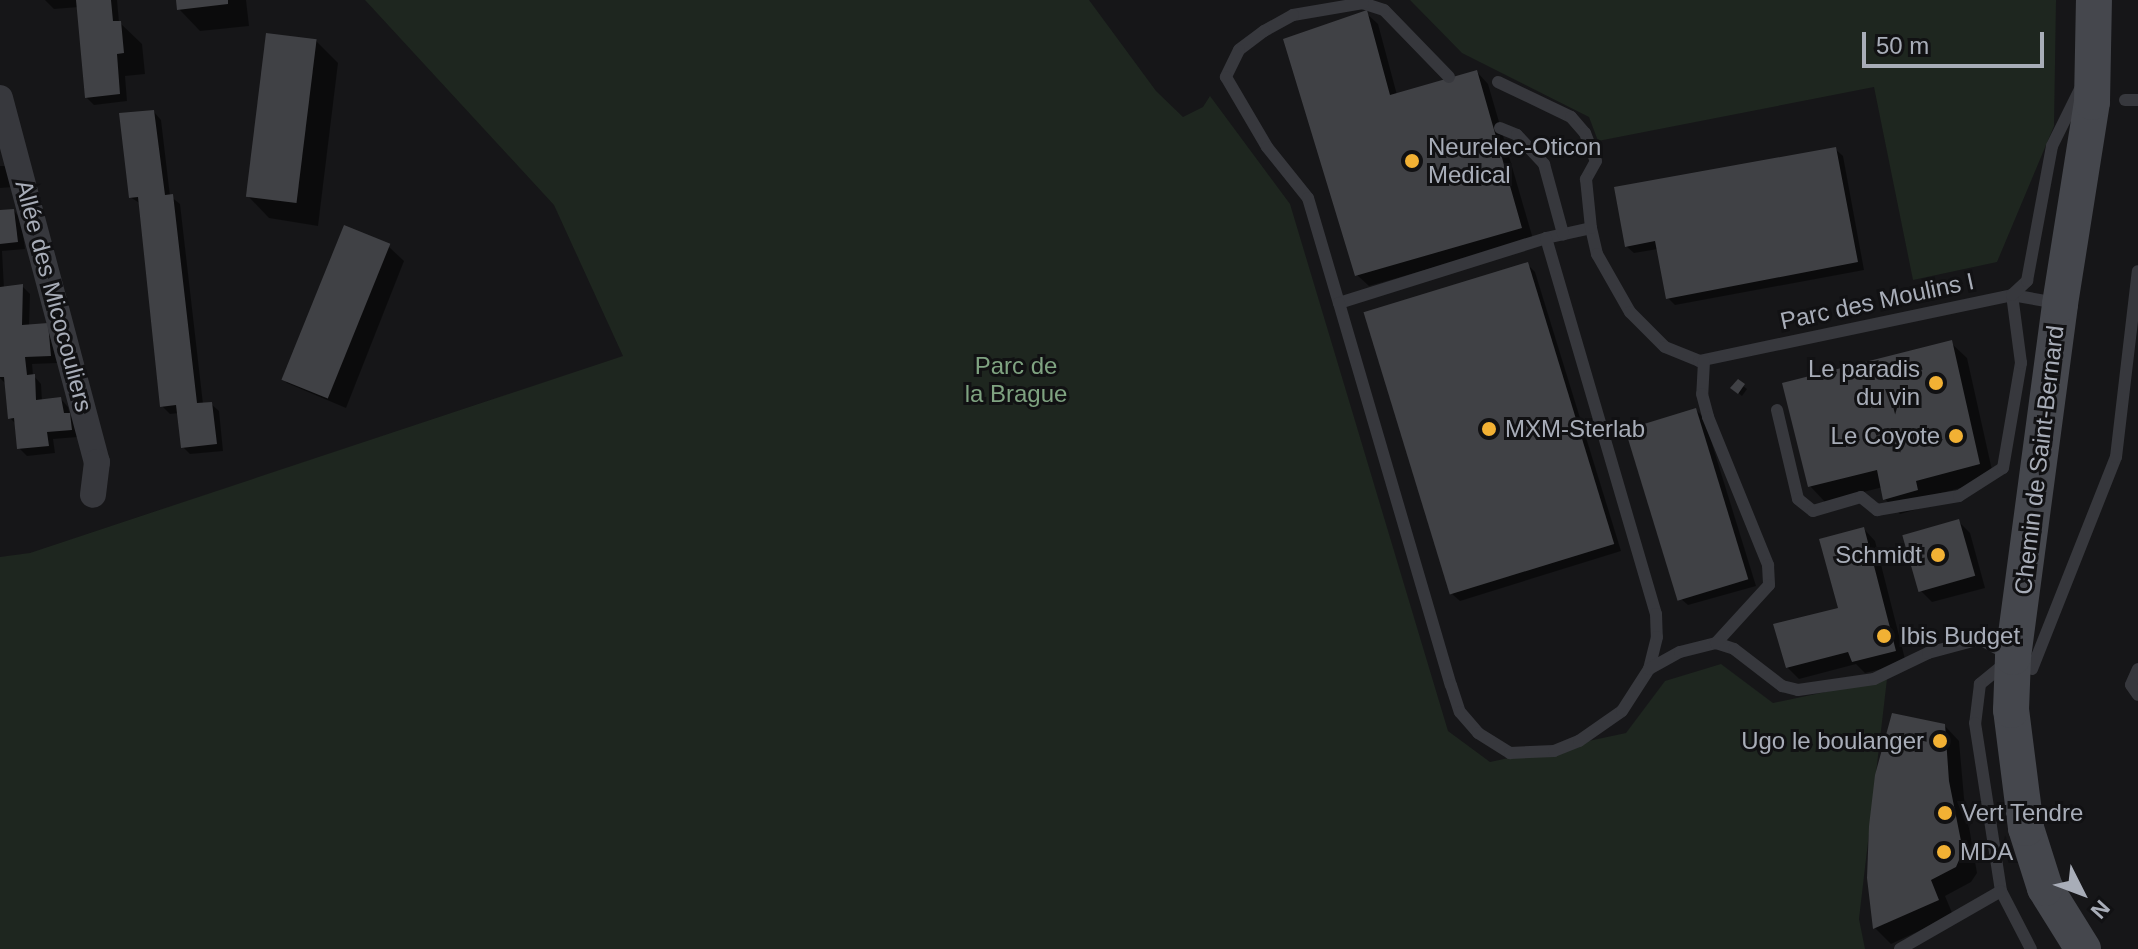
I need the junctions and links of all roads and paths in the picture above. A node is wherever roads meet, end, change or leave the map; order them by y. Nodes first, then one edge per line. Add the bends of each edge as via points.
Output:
1 (2094, 0) edge
2 (2095, 59) junction
3 (1449, 77) dead end
4 (1498, 82) dead end
5 (0, 98) edge
6 (2118, 101) edge
7 (1500, 128) dead end
8 (1591, 228) junction
9 (1563, 234) junction
10 (1546, 238) junction
11 (2138, 271) edge
12 (2012, 295) junction
13 (1339, 303) junction
14 (2070, 318) junction
15 (1704, 361) junction
16 (1777, 410) dead end
17 (93, 495) dead end
18 (1716, 643) junction
19 (2023, 663) junction
20 (1649, 669) junction
21 (2138, 669) edge
22 (2138, 695) edge
23 (2001, 891) junction
24 (2029, 945) edge
25 (1900, 949) edge
26 (2013, 949) edge
27 (2083, 949) edge
28 (2105, 949) edge

1 - 2 main road, Chemin de Saint-Bernard
2 - 6 main road, Chemin de Saint-Bernard
2 - 12 lane via 2052,146 2027,281
3 - 13 lane via 1403,27 1374,5 1293,15 1239,50 1226,77 1267,147 1308,198
4 - 8 lane via 1571,117 1585,133 1596,161 1586,179
5 - 17 street, Allée des Micocouliers via 97,462
6 - 14 main road, Chemin de Saint-Bernard via 2096,147
7 - 9 lane via 1517,135 1544,164
8 - 9 lane
8 - 15 lane via 1612,286 1649,335 1680,356
9 - 10 lane
10 - 13 lane
10 - 20 lane via 1656,614
11 - 19 lane via 2116,457
12 - 14 lane, Parc des Moulins I
12 - 15 lane, Parc des Moulins I
12 - 16 lane via 2021,363 2003,468 1959,496 1877,510 1861,497 1813,511 1798,499
13 - 20 lane via 1460,712 1478,733 1510,753 1554,751 1622,711
14 - 19 main road, Chemin de Saint-Bernard
15 - 18 lane via 1702,394 1708,417 1768,565 1769,585
18 - 19 lane via 1734,649 1782,686 1798,690 1874,679 1928,653 1980,639
18 - 20 lane via 1680,652
19 - 23 lane via 1980,684 1975,723
19 - 27 main road, Chemin de Saint-Bernard via 2011,710 2026,828 2045,888
19 - 28 main road, Chemin de Saint-Bernard via 2038,781 2063,876
21 - 22 lane via 2131,685
23 - 24 lane
23 - 25 lane
24 - 26 lane

